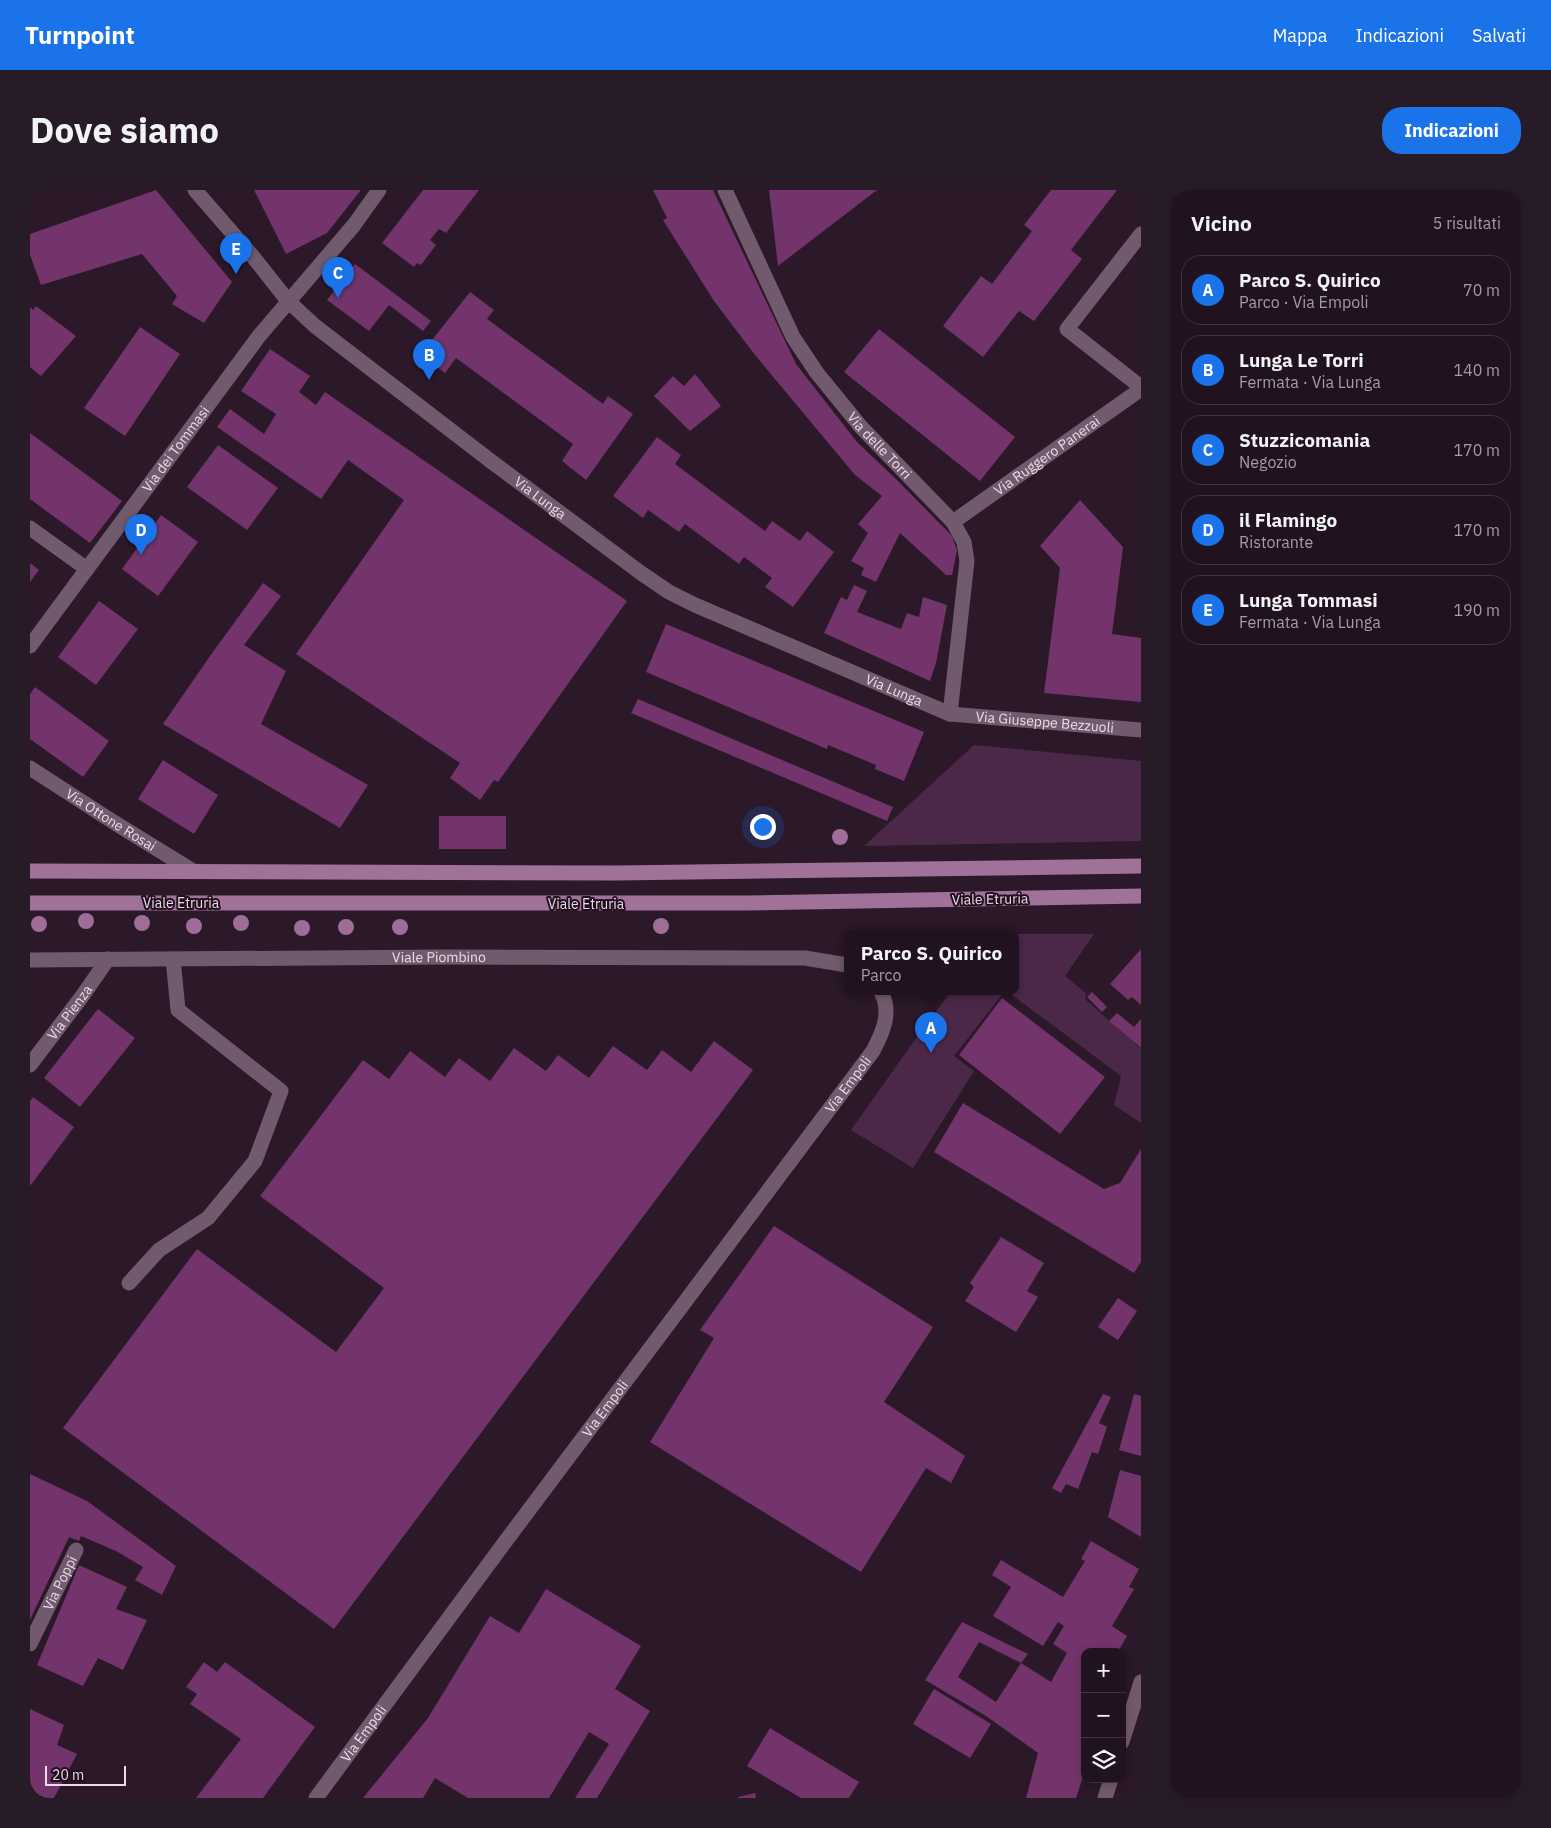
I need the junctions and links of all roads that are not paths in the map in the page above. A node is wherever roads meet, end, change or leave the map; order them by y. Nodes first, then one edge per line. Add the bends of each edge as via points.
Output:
1 (195, 190) edge
2 (379, 190) edge
3 (725, 190) edge
4 (1141, 234) edge
5 (288, 301) junction
6 (1141, 388) edge
7 (953, 522) junction
8 (30, 528) edge
9 (87, 569) junction
10 (30, 646) edge
11 (950, 714) junction
12 (1141, 730) edge
13 (30, 768) edge
14 (1141, 866) edge
15 (30, 871) edge
16 (193, 871) junction
17 (1141, 896) edge
18 (30, 903) edge
19 (108, 959) junction
20 (173, 959) junction
21 (30, 960) edge
22 (844, 964) edge
23 (882, 995) edge
24 (30, 1065) edge
25 (129, 1283) dead end
26 (76, 1550) dead end
27 (30, 1644) edge
28 (1141, 1682) edge
29 (1123, 1738) edge
30 (1110, 1783) edge
31 (316, 1798) edge
32 (1105, 1798) edge

1 - 5 street, Via Lunga
2 - 5 street, Via dei Tommasi via 354,225
3 - 7 street, Via delle Torri via 793,337 817,373 861,427
4 - 6 street, Via Ruggero Panerai via 1067,329
5 - 9 street, Via dei Tommasi
5 - 11 street, Via Lunga via 315,326 492,462 669,592
6 - 7 street, Via Ruggero Panerai
7 - 11 street, Via delle Torri via 964,542 967,561
8 - 9 street
9 - 10 street, Via dei Tommasi
11 - 12 street, Via Giuseppe Bezzuoli
13 - 16 street, Via Ottone Rosai
14 - 16 main road via 617,873
15 - 16 main road
17 - 18 main road, Viale Etruria via 619,904
19 - 20 street, Viale Piombino
19 - 21 street, Viale Piombino
19 - 24 street, Via Pienza
20 - 22 street, Viale Piombino via 805,958
20 - 25 street via 178,1010 281,1091 255,1161 208,1218 159,1250
23 - 31 street, Via Empoli via 886,1015 873,1051
26 - 27 street, Via Poppi
28 - 29 street
30 - 32 street

